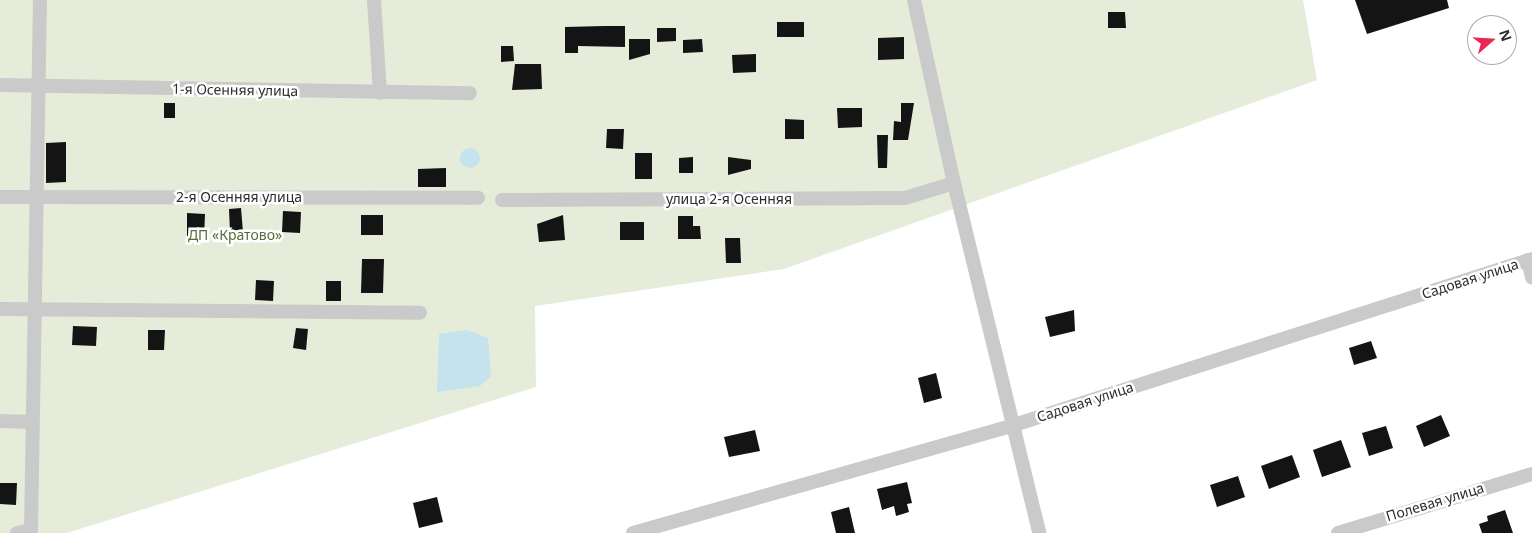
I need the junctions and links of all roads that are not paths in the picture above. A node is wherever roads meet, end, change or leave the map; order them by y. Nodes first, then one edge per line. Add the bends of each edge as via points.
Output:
1 (40, 0) edge
2 (374, 0) edge
3 (914, 0) edge
4 (0, 85) edge
5 (36, 86) junction
6 (380, 93) junction
7 (470, 93) dead end
8 (954, 184) junction
9 (0, 196) edge
10 (34, 197) junction
11 (478, 198) dead end
12 (502, 200) dead end
13 (1530, 260) edge
14 (1532, 278) edge
15 (0, 309) edge
16 (33, 309) junction
17 (420, 312) dead end
18 (0, 421) edge
19 (32, 422) junction
20 (1011, 426) junction
21 (1532, 474) edge
22 (24, 531) edge
23 (633, 533) edge
24 (1039, 533) edge
25 (1338, 533) edge

1 - 5 street
2 - 6 street
3 - 8 street
4 - 5 street, 1-я Осенняя улица
5 - 6 street, 1-я Осенняя улица
5 - 10 street
6 - 7 street, 1-я Осенняя улица
8 - 12 street, улица 2-я Осенняя via 905,198
8 - 20 street
9 - 10 street, 2-я Осенняя улица
10 - 11 street, 2-я Осенняя улица
10 - 16 street
13 - 14 street
13 - 20 street, Садовая улица
15 - 16 street
16 - 17 street
16 - 19 street
18 - 19 street
19 - 22 street
20 - 23 street, Садовая улица
20 - 24 street
21 - 25 street, Полевая улица

